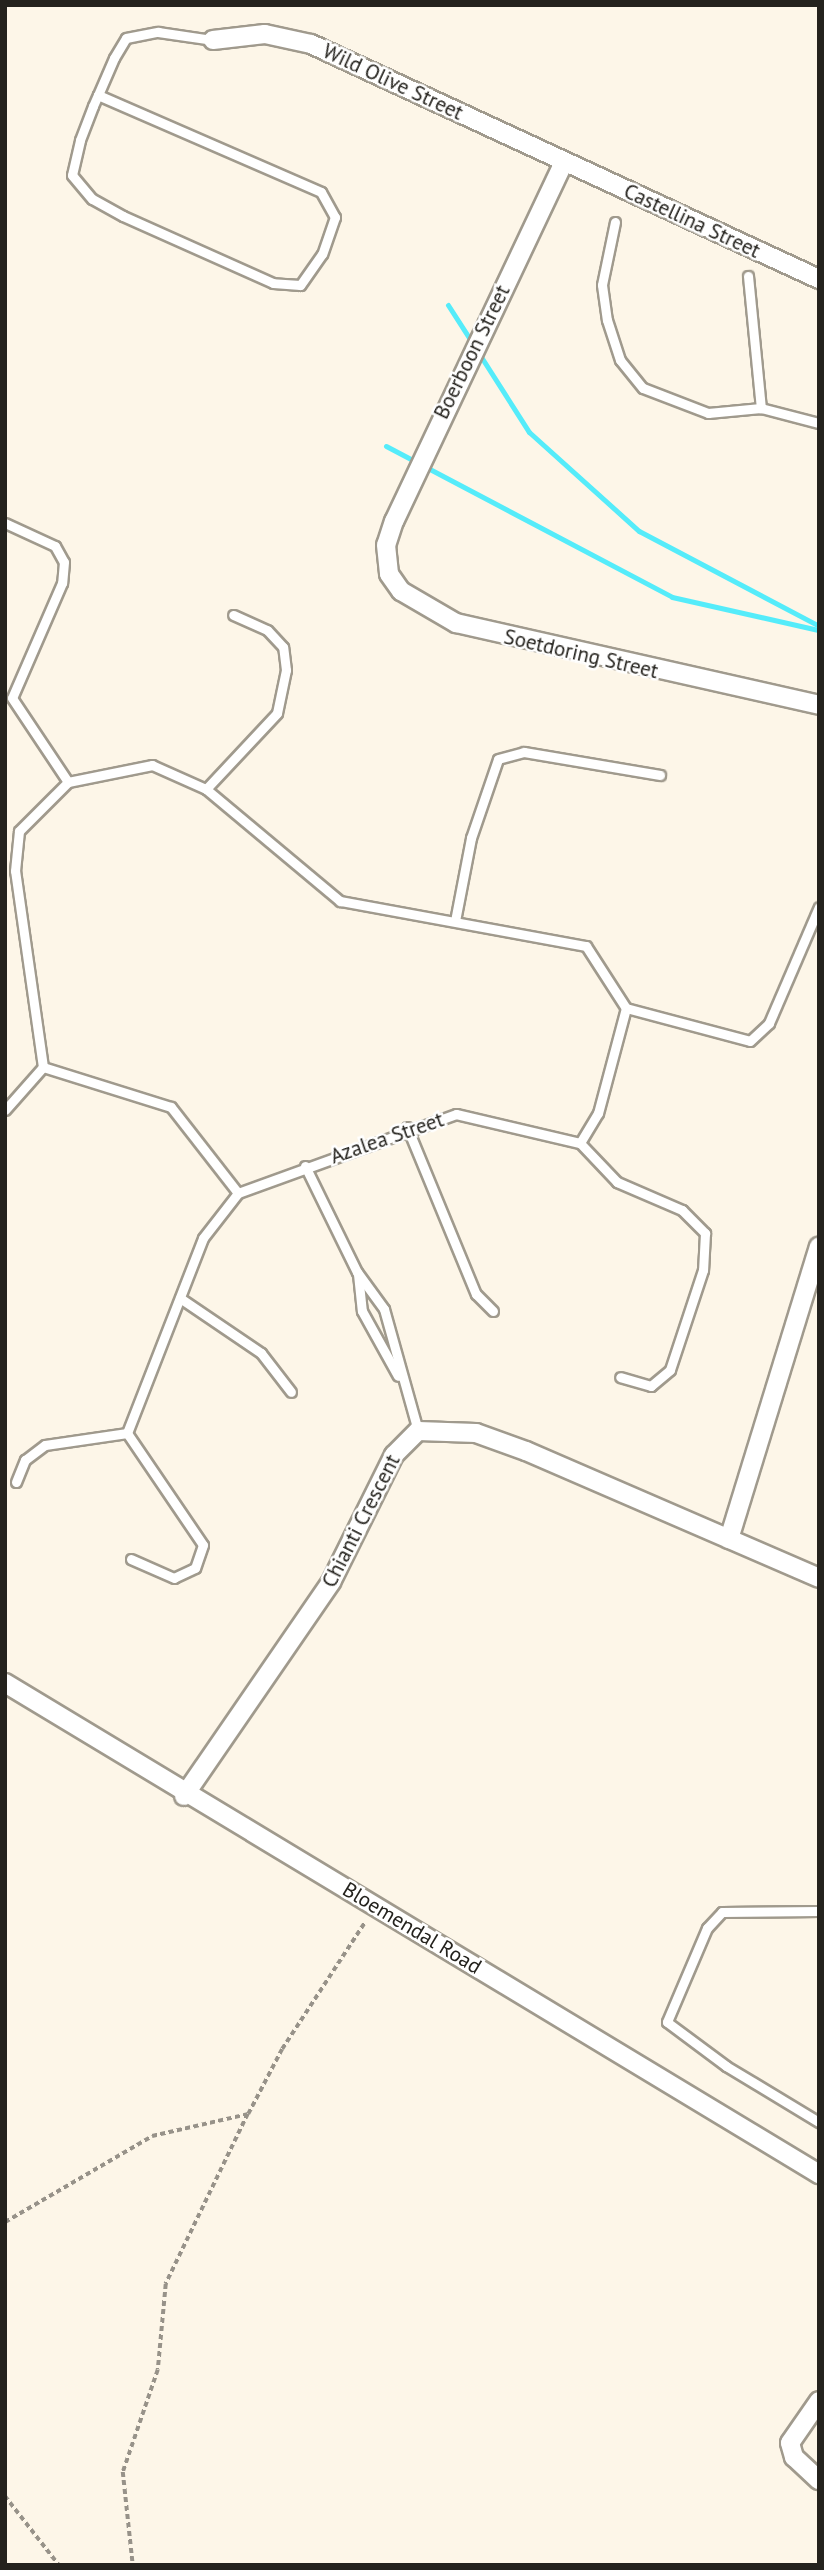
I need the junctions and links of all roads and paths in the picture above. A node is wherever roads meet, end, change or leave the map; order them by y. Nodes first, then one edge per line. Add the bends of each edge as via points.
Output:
1 (213, 40) joint
2 (98, 95) junction
3 (564, 163) junction
4 (615, 222) dead end
5 (748, 276) dead end
6 (819, 279) edge
7 (761, 408) junction
8 (819, 423) edge
9 (5, 523) edge
10 (386, 545) joint
11 (233, 615) dead end
12 (9, 698) edge
13 (819, 705) edge
14 (660, 775) dead end
15 (68, 782) junction
16 (206, 789) junction
17 (819, 907) edge
18 (455, 921) junction
19 (626, 1008) junction
20 (43, 1068) junction
21 (5, 1110) edge
22 (407, 1127) junction
23 (580, 1143) junction
24 (305, 1166) junction
25 (238, 1193) junction
26 (819, 1247) edge
27 (358, 1272) junction
28 (180, 1298) junction
29 (493, 1311) dead end
30 (620, 1377) dead end
31 (401, 1381) junction
32 (291, 1392) dead end
33 (418, 1431) junction
34 (127, 1433) junction
35 (16, 1482) dead end
36 (729, 1539) junction
37 (131, 1559) dead end
38 (819, 1578) edge
39 (5, 1683) edge
40 (184, 1796) junction
41 (376, 1905) junction
42 (819, 1911) edge
43 (248, 2114) junction
44 (819, 2122) edge
45 (819, 2174) edge
46 (5, 2222) edge
47 (819, 2401) edge
48 (819, 2480) edge
49 (5, 2496) edge
50 (60, 2565) edge
51 (133, 2565) edge

1 - 2 lane via 158,32 126,38
1 - 3 street, Wild Olive Street via 265,34 311,44
2 - 2 lane via 321,192 335,217 308,277 289,287 273,283 92,199 72,175
3 - 6 street, Castellina Street
3 - 10 street, Boerboon Street
4 - 7 lane via 602,285 620,360 632,376 653,393 708,413
5 - 7 lane
7 - 8 lane
9 - 12 lane via 55,546 65,570
10 - 13 street, Soetdoring Street via 389,574 401,592 456,623
11 - 16 lane via 267,630 283,647 286,670 277,713
12 - 15 lane
14 - 18 lane via 524,752 498,759 471,838
15 - 16 lane via 152,765
15 - 20 lane via 28,818 15,846
16 - 18 lane via 340,901
17 - 19 lane via 769,1023 750,1041 739,1043
18 - 19 lane via 576,940 593,954
19 - 23 lane via 598,1113
20 - 21 lane
20 - 25 lane via 172,1107
22 - 23 lane, Azalea Street via 473,1115
22 - 24 lane, Azalea Street
22 - 29 lane via 476,1294
23 - 30 lane via 617,1182 682,1210 705,1233 703,1270 670,1370 651,1386
24 - 25 lane, Azalea Street
24 - 27 lane
25 - 28 lane via 203,1238
26 - 36 street
27 - 31 lane via 384,1310
27 - 31 lane via 362,1311
28 - 32 lane via 261,1353
28 - 34 lane
31 - 33 lane
33 - 36 street via 476,1433
33 - 40 street, Chianti Crescent via 394,1455 331,1582
34 - 35 lane via 45,1445 25,1460
34 - 37 lane via 203,1545 195,1569 174,1578
36 - 38 street
39 - 40 street, Bloemendal Road
40 - 41 street, Bloemendal Road
41 - 43 path via 282,2049
41 - 45 street, Bloemendal Road
42 - 44 lane via 722,1912 707,1928 667,2014 678,2033
43 - 46 path via 152,2136
43 - 51 path via 166,2284 158,2370 123,2472
47 - 48 street via 790,2443 794,2457
49 - 50 path

